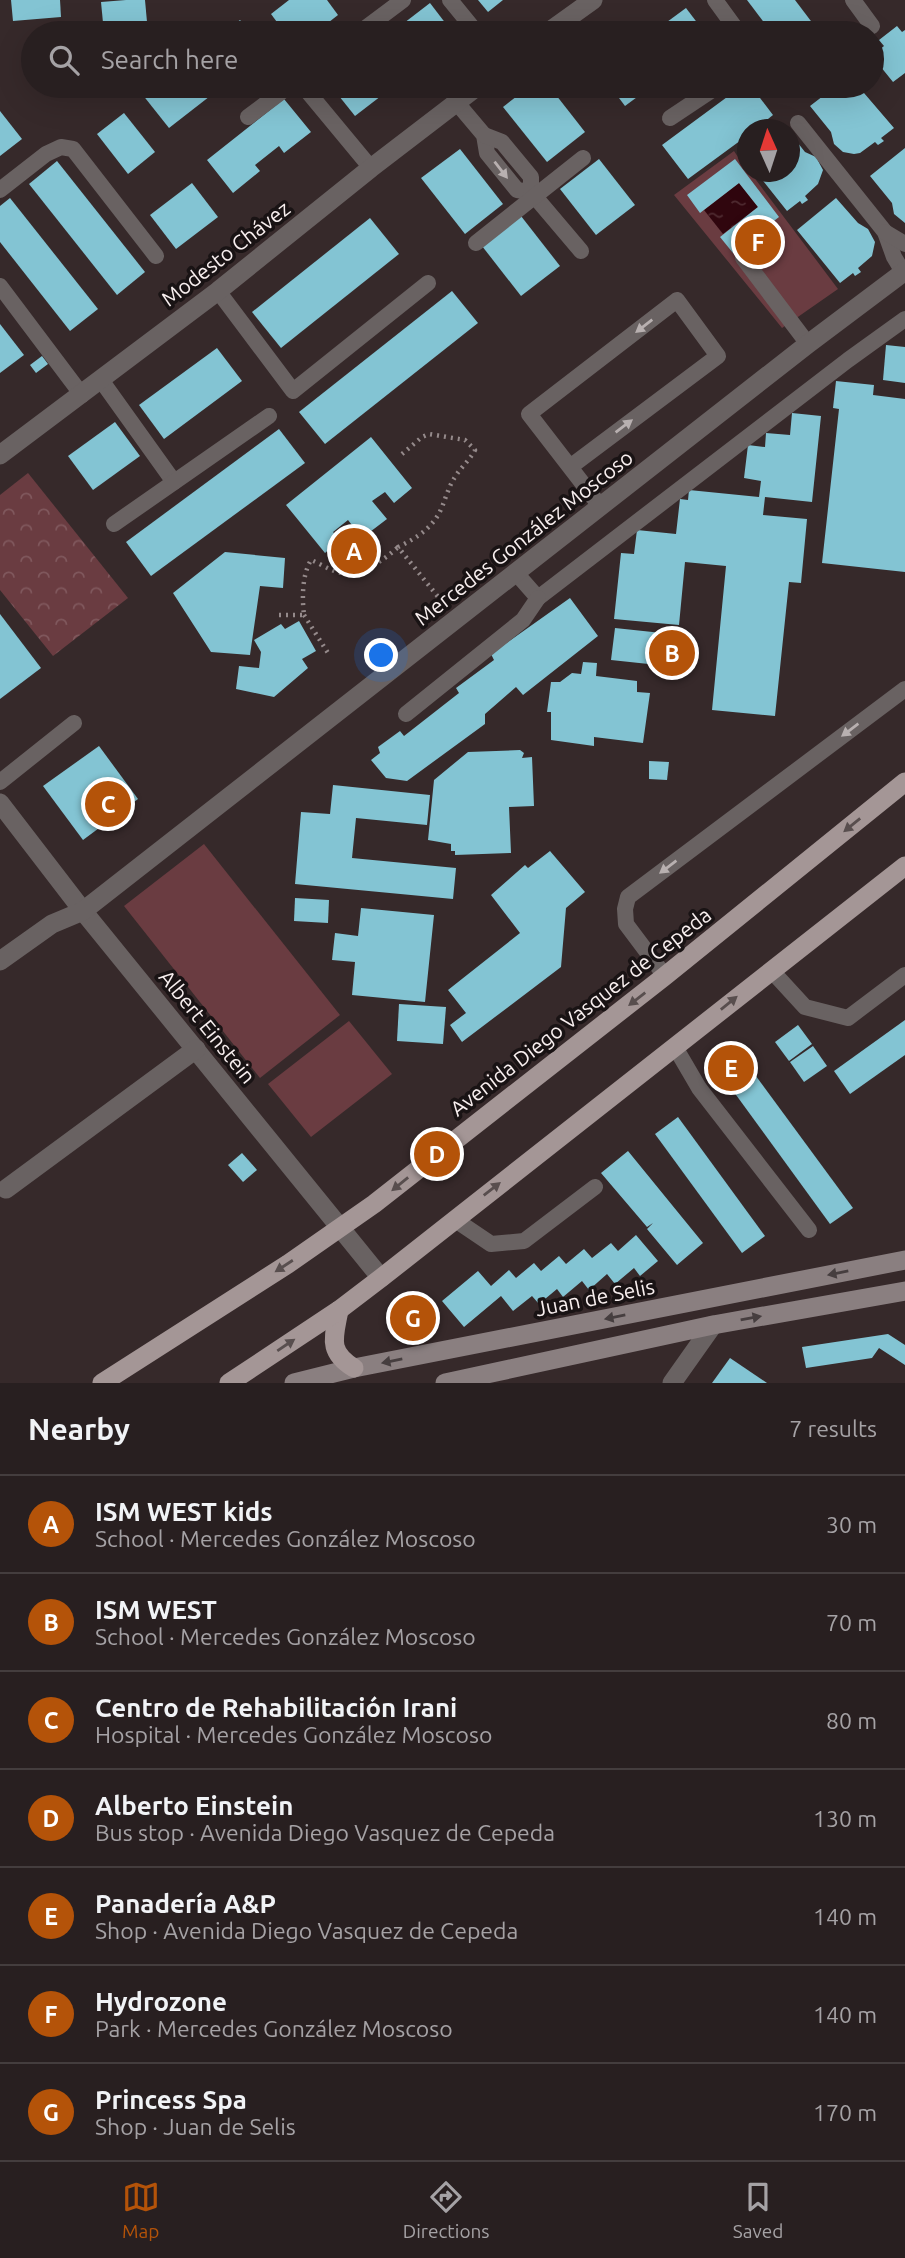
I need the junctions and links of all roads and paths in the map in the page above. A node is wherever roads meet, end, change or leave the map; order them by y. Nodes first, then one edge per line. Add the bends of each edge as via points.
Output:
1 (403, 0) edge
2 (450, 0) edge
3 (593, 0) edge
4 (715, 0) edge
5 (853, 0) edge
6 (375, 21) edge
7 (467, 21) edge
8 (564, 21) edge
9 (730, 21) edge
10 (868, 21) edge
11 (273, 98) edge
12 (313, 98) edge
13 (463, 98) edge
14 (700, 98) edge
15 (457, 103) junction
16 (248, 117) dead end
17 (670, 118) dead end
18 (800, 126) edge
19 (583, 158) dead end
20 (371, 168) junction
21 (0, 190) edge
22 (533, 194) junction
23 (885, 232) junction
24 (476, 243) dead end
25 (905, 244) edge
26 (581, 251) dead end
27 (156, 256) dead end
28 (743, 258) dead end
29 (904, 271) edge
30 (428, 284) dead end
31 (0, 286) edge
32 (218, 291) junction
33 (905, 319) edge
34 (808, 344) junction
35 (101, 380) junction
36 (82, 395) junction
37 (269, 416) dead end
38 (402, 454) dead end
39 (0, 455) edge
40 (570, 467) junction
41 (174, 482) junction
42 (600, 506) junction
43 (114, 524) dead end
44 (398, 547) junction
45 (516, 573) junction
46 (538, 598) junction
47 (279, 615) dead end
48 (304, 615) junction
49 (456, 620) junction
50 (328, 653) dead end
51 (905, 689) edge
52 (406, 714) dead end
53 (75, 723) dead end
54 (0, 782) edge
55 (905, 782) edge
56 (0, 803) edge
57 (905, 866) edge
58 (83, 911) junction
59 (0, 961) edge
60 (771, 970) junction
61 (905, 975) edge
62 (665, 976) junction
63 (675, 1047) junction
64 (196, 1049) junction
65 (595, 1187) dead end
66 (6, 1189) dead end
67 (454, 1219) junction
68 (341, 1228) junction
69 (808, 1230) dead end
70 (905, 1260) edge
71 (381, 1278) junction
72 (905, 1291) edge
73 (339, 1310) junction
74 (713, 1325) junction
75 (517, 1336) junction
76 (523, 1365) junction
77 (354, 1368) junction
78 (102, 1383) edge
79 (229, 1383) edge
80 (295, 1383) edge
81 (445, 1383) edge
82 (672, 1383) edge

1 - 6 lane
2 - 7 lane
3 - 8 street
4 - 9 lane
5 - 10 lane
11 - 16 lane
12 - 20 lane
13 - 15 street, Modesto Chávez
14 - 17 lane
15 - 20 street, Modesto Chávez
15 - 22 lane via 484,135 487,153 517,190
18 - 23 lane
19 - 22 lane
20 - 32 street, Modesto Chávez
21 - 27 lane via 46,154 61,147 73,149
22 - 24 lane
22 - 26 lane
23 - 25 lane
23 - 29 lane
28 - 34 lane
29 - 34 street, Mercedes González Moscoso
30 - 32 lane via 293,391
31 - 36 lane
32 - 35 street, Modesto Chávez
33 - 46 lane
34 - 42 street, Mercedes González Moscoso
35 - 36 street, Modesto Chávez
35 - 41 lane
36 - 39 street, Modesto Chávez
37 - 41 lane
38 - 44 path via 429,435 465,440 475,450 429,527
40 -> 40 lane via 718,356 677,300 529,414
40 - 42 lane
41 - 43 lane
42 - 45 street, Mercedes González Moscoso
44 - 48 path via 373,567 350,572 337,572 311,560 304,580
44 - 49 path
45 - 46 lane
45 - 49 street, Mercedes González Moscoso
46 - 52 lane via 523,620
47 - 48 path
48 - 50 path
49 - 58 street, Mercedes González Moscoso
51 -> 62 lane via 628,897 626,924
53 - 54 lane
55 -> 62 main road, Avenida Diego Vasquez de Cepeda
56 - 58 street, Albert Einstein
57 - 60 main road
58 - 59 street, Mercedes González Moscoso via 52,925
58 - 64 street, Albert Einstein
60 - 61 lane via 805,1007 848,1018
63 -> 60 main road
62 -> 68 main road, Avenida Diego Vasquez de Cepeda
67 -> 63 main road
63 - 69 lane via 699,1088
64 - 66 street
64 - 68 street, Albert Einstein
65 - 67 lane via 524,1241 491,1244
67 - 71 main road
68 - 71 street, Albert Einstein
68 -> 78 main road, Avenida Diego Vasquez de Cepeda
70 -> 75 main road, Juan de Selis
71 - 73 main road
74 -> 72 main road
73 - 77 main road via 333,1343 340,1359
79 -> 73 main road
74 - 76 main road
74 - 82 street
75 - 76 main road
75 -> 77 main road, Juan de Selis
76 - 81 main road
77 - 80 main road, Juan de Selis

